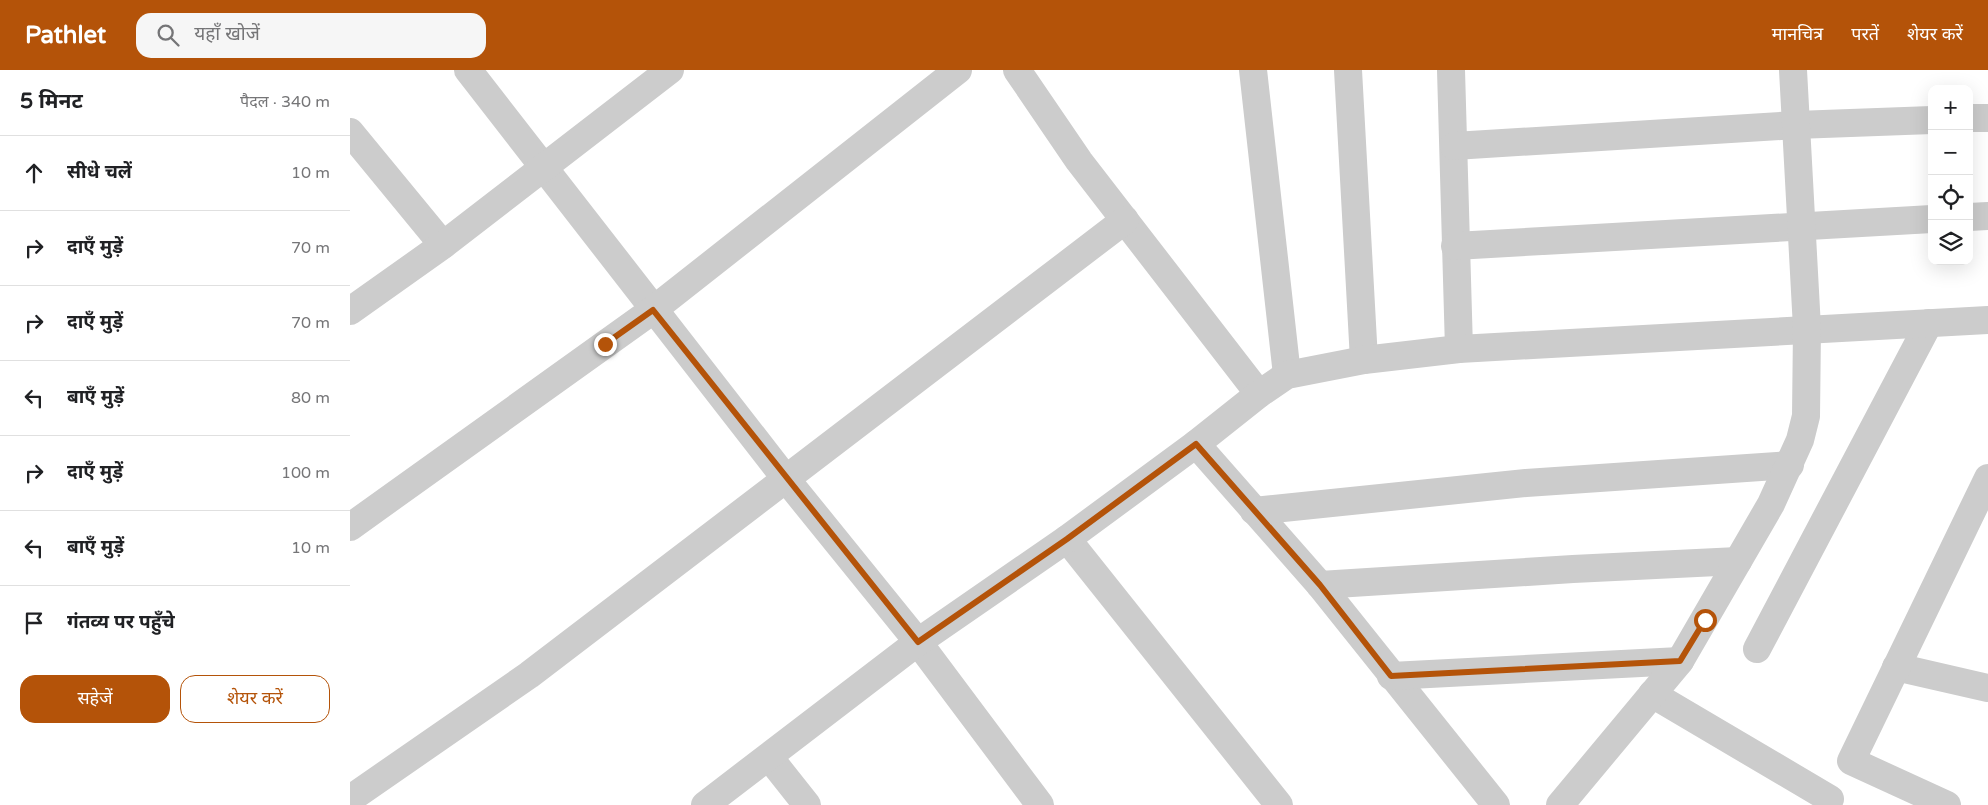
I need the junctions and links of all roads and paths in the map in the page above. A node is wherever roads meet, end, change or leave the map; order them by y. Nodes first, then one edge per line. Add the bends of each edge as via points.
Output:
1 (468, 70) edge
2 (670, 70) edge
3 (958, 70) edge
4 (1017, 70) edge
5 (1254, 70) edge
6 (1348, 70) edge
7 (1451, 70) edge
8 (1794, 70) edge
9 (1973, 118) edge
10 (1988, 118) edge
11 (1928, 120) edge
12 (1796, 126) junction
13 (350, 132) edge
14 (1454, 146) junction
15 (543, 166) junction
16 (1988, 216) edge
17 (1973, 217) edge
18 (1928, 219) edge
19 (1125, 220) junction
20 (1801, 227) junction
21 (443, 245) junction
22 (1455, 246) junction
23 (653, 310) junction
24 (350, 311) edge
25 (1988, 320) edge
26 (1928, 323) junction
27 (1807, 328) junction
28 (1459, 349) junction
29 (1364, 360) junction
30 (1287, 375) junction
31 (1259, 394) junction
32 (1196, 444) junction
33 (1790, 465) junction
34 (1988, 478) edge
35 (786, 479) junction
36 (1254, 511) junction
37 (350, 527) edge
38 (1067, 539) junction
39 (1738, 561) junction
40 (1320, 585) junction
41 (918, 642) junction
42 (1757, 649) dead end
43 (1680, 661) junction
44 (1896, 667) junction
45 (1391, 676) junction
46 (1988, 688) edge
47 (1652, 694) junction
48 (769, 757) junction
49 (1851, 761) junction
50 (350, 799) edge
51 (1828, 802) edge
52 (1935, 803) edge
53 (706, 805) edge
54 (807, 805) edge
55 (1040, 805) edge
56 (1279, 805) edge
57 (1496, 805) edge
58 (1560, 805) edge

1 - 15 street
2 - 15 street
3 - 23 street
4 - 19 street via 1079,161
5 - 30 street
6 - 29 street
7 - 14 street
8 - 12 street
9 - 10 street
11 - 12 street
12 - 14 street
12 - 20 street
13 - 21 street
14 - 22 street
15 - 21 street
15 - 23 street
16 - 17 street
18 - 20 street
19 - 31 street
19 - 35 street
20 - 22 street
20 - 27 street
21 - 24 street
22 - 28 street
23 - 35 street
23 - 37 street
25 - 26 street
26 - 27 street
26 - 42 street
27 - 28 street
27 - 33 street via 1806,416
28 - 29 street
29 - 30 street
30 - 31 street
31 - 32 street
32 - 36 street
32 - 38 street
33 - 36 street via 1526,483
33 - 39 street
34 - 44 street
35 - 41 street
35 - 50 street via 529,675
36 - 40 street
38 - 41 street
38 - 56 street
39 - 40 street
39 - 43 street
40 - 45 street
41 - 48 street
41 - 55 street
43 - 45 street
43 - 47 street
44 - 46 street
44 - 49 street
45 - 57 street
47 - 51 street
47 - 58 street
48 - 53 street
48 - 54 street
49 - 51 street
49 - 52 street

